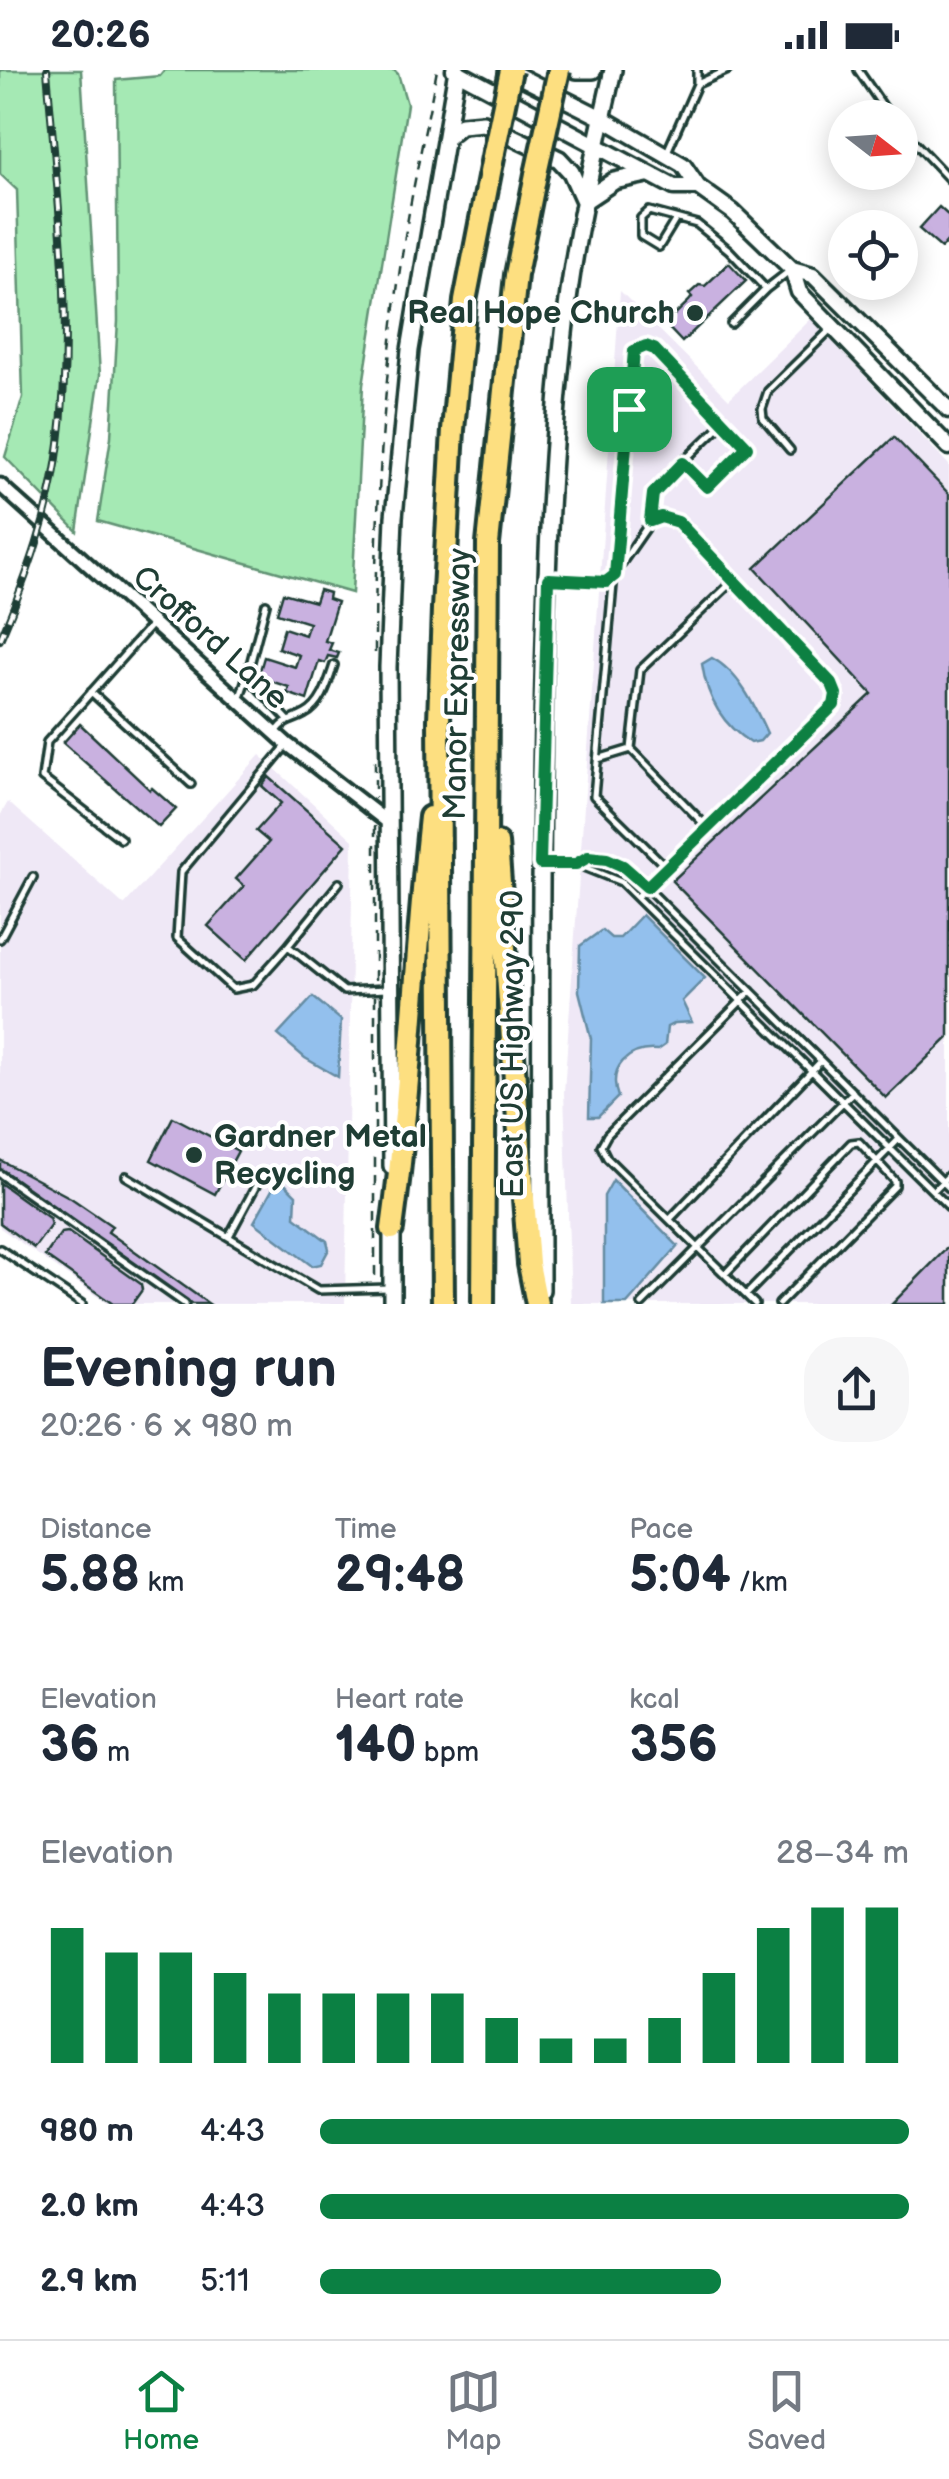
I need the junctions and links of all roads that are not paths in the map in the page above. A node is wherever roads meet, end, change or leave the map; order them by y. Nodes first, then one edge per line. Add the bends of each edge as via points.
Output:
1 (509, 70) edge
2 (558, 70) edge
3 (577, 70) edge
4 (593, 70) edge
5 (613, 70) edge
6 (696, 70) edge
7 (728, 70) edge
8 (858, 70) edge
9 (456, 71) edge
10 (697, 84) junction
11 (879, 100) edge
12 (602, 118) junction
13 (446, 138) junction
14 (596, 145) junction
15 (918, 146) edge
16 (666, 155) junction
17 (647, 174) junction
18 (949, 179) edge
19 (698, 187) junction
20 (584, 201) junction
21 (676, 218) junction
22 (792, 269) junction
23 (766, 289) junction
24 (732, 324) dead end
25 (833, 327) junction
26 (949, 410) edge
27 (724, 422) junction
28 (949, 446) edge
29 (790, 450) dead end
30 (683, 463) junction
31 (0, 485) edge
32 (650, 521) junction
33 (615, 575) junction
34 (548, 579) junction
35 (733, 581) junction
36 (266, 604) dead end
37 (152, 624) junction
38 (334, 665) dead end
39 (247, 676) junction
40 (91, 692) junction
41 (238, 700) junction
42 (288, 720) junction
43 (440, 720) junction
44 (276, 734) junction
45 (487, 742) junction
46 (288, 744) junction
47 (631, 749) junction
48 (598, 759) junction
49 (191, 784) dead end
50 (390, 824) junction
51 (706, 827) junction
52 (121, 839) dead end
53 (540, 864) junction
54 (576, 864) junction
55 (666, 867) junction
56 (33, 877) dead end
57 (339, 883) dead end
58 (647, 887) junction
59 (637, 897) junction
60 (0, 939) edge
61 (288, 946) junction
62 (390, 989) junction
63 (751, 991) junction
64 (741, 1001) junction
65 (821, 1061) junction
66 (811, 1070) junction
67 (853, 1092) junction
68 (843, 1102) junction
69 (899, 1139) junction
70 (890, 1147) junction
71 (878, 1160) junction
72 (0, 1174) edge
73 (949, 1175) edge
74 (126, 1176) dead end
75 (259, 1180) dead end
76 (942, 1182) junction
77 (949, 1188) edge
78 (933, 1191) junction
79 (949, 1207) edge
80 (670, 1219) junction
81 (392, 1229) junction
82 (229, 1236) junction
83 (699, 1248) junction
84 (0, 1249) edge
85 (725, 1274) junction
86 (746, 1295) junction
87 (392, 1296) edge
88 (82, 1304) edge
89 (185, 1304) edge
90 (443, 1304) edge
91 (482, 1304) edge
92 (539, 1304) edge
93 (642, 1304) edge
94 (755, 1304) edge
95 (779, 1304) edge

1 - 12 street
1 - 43 highway, Manor Expressway, bridge via 465,302
2 - 45 highway, Manor Expressway, bridge via 516,276 488,544
3 - 4 main road
5 - 12 main road, East US Highway 290
6 - 10 lane
7 - 10 lane
8 - 11 lane
9 - 13 main road
9 - 14 street
10 - 16 lane
12 - 14 main road, East US Highway 290
12 - 16 street
13 - 20 main road via 461,124 483,123 559,159
13 - 50 main road via 410,350 394,517
14 - 17 street
14 - 20 main road, East US Highway 290
15 - 18 lane
16 - 19 street
17 - 19 street via 674,187
17 - 20 main road via 614,181
19 - 22 street
20 - 34 main road, East US Highway 290 via 568,301
21 - 21 lane via 649,211 641,218 642,236 660,247
21 - 23 lane via 696,224 729,250
22 - 23 lane
22 - 25 street via 799,292
22 - 26 street via 813,275
23 - 24 lane
25 - 28 street
25 - 29 lane via 765,398 763,418
27 - 30 lane
27 - 30 lane via 747,447 707,487
27 - 33 lane via 654,349 634,351
30 - 32 lane via 653,494
31 - 37 street, Crofford Lane
32 - 33 lane
32 - 35 lane via 678,522
33 - 34 lane via 606,582
33 - 48 lane
34 - 53 main road, East US Highway 290
35 - 47 lane via 641,666
35 - 51 lane via 832,684 836,700
36 - 39 lane
37 - 40 lane
37 - 41 street, Crofford Lane
38 - 42 lane via 316,706
39 - 41 lane
39 - 42 lane
40 - 49 lane
40 - 52 lane via 47,742 42,778
41 - 44 street, Crofford Lane
42 - 44 lane
43 - 81 highway
43 - 90 highway, Manor Expressway
44 - 46 street, Crofford Lane
45 - 91 highway, Manor Expressway
45 - 92 highway via 530,1264
46 - 50 street, Crofford Lane
46 - 61 lane via 180,872 177,938 232,989 254,986
47 - 48 lane
47 - 51 lane
48 - 55 lane via 594,796
50 - 62 main road
51 - 55 lane
53 - 54 lane
53 - 92 main road, East US Highway 290
54 - 58 lane via 607,859
54 - 59 lane via 611,876
55 - 58 lane
56 - 60 lane
57 - 61 lane
58 - 59 lane
58 - 63 lane
59 - 64 lane
61 - 62 lane via 344,990
62 - 81 main road
63 - 64 lane
63 - 65 lane
64 - 66 lane
64 - 80 lane via 601,1146
65 - 66 lane
65 - 67 lane
66 - 68 lane
66 - 80 lane
67 - 68 lane
67 - 69 lane
68 - 70 lane
68 - 83 lane
69 - 70 lane
69 - 76 lane
70 - 71 lane
70 - 78 lane
71 - 85 lane via 859,1142 851,1143
71 - 86 lane
71 - 95 lane via 895,1181 892,1190
72 - 89 lane
73 - 76 lane
74 - 82 lane
75 - 82 lane
76 - 77 lane
76 - 78 lane
78 - 79 lane
80 - 83 lane
81 - 87 main road
82 - 87 lane via 318,1290
83 - 85 lane
83 - 93 lane
84 - 88 lane
85 - 86 lane
86 - 94 lane

